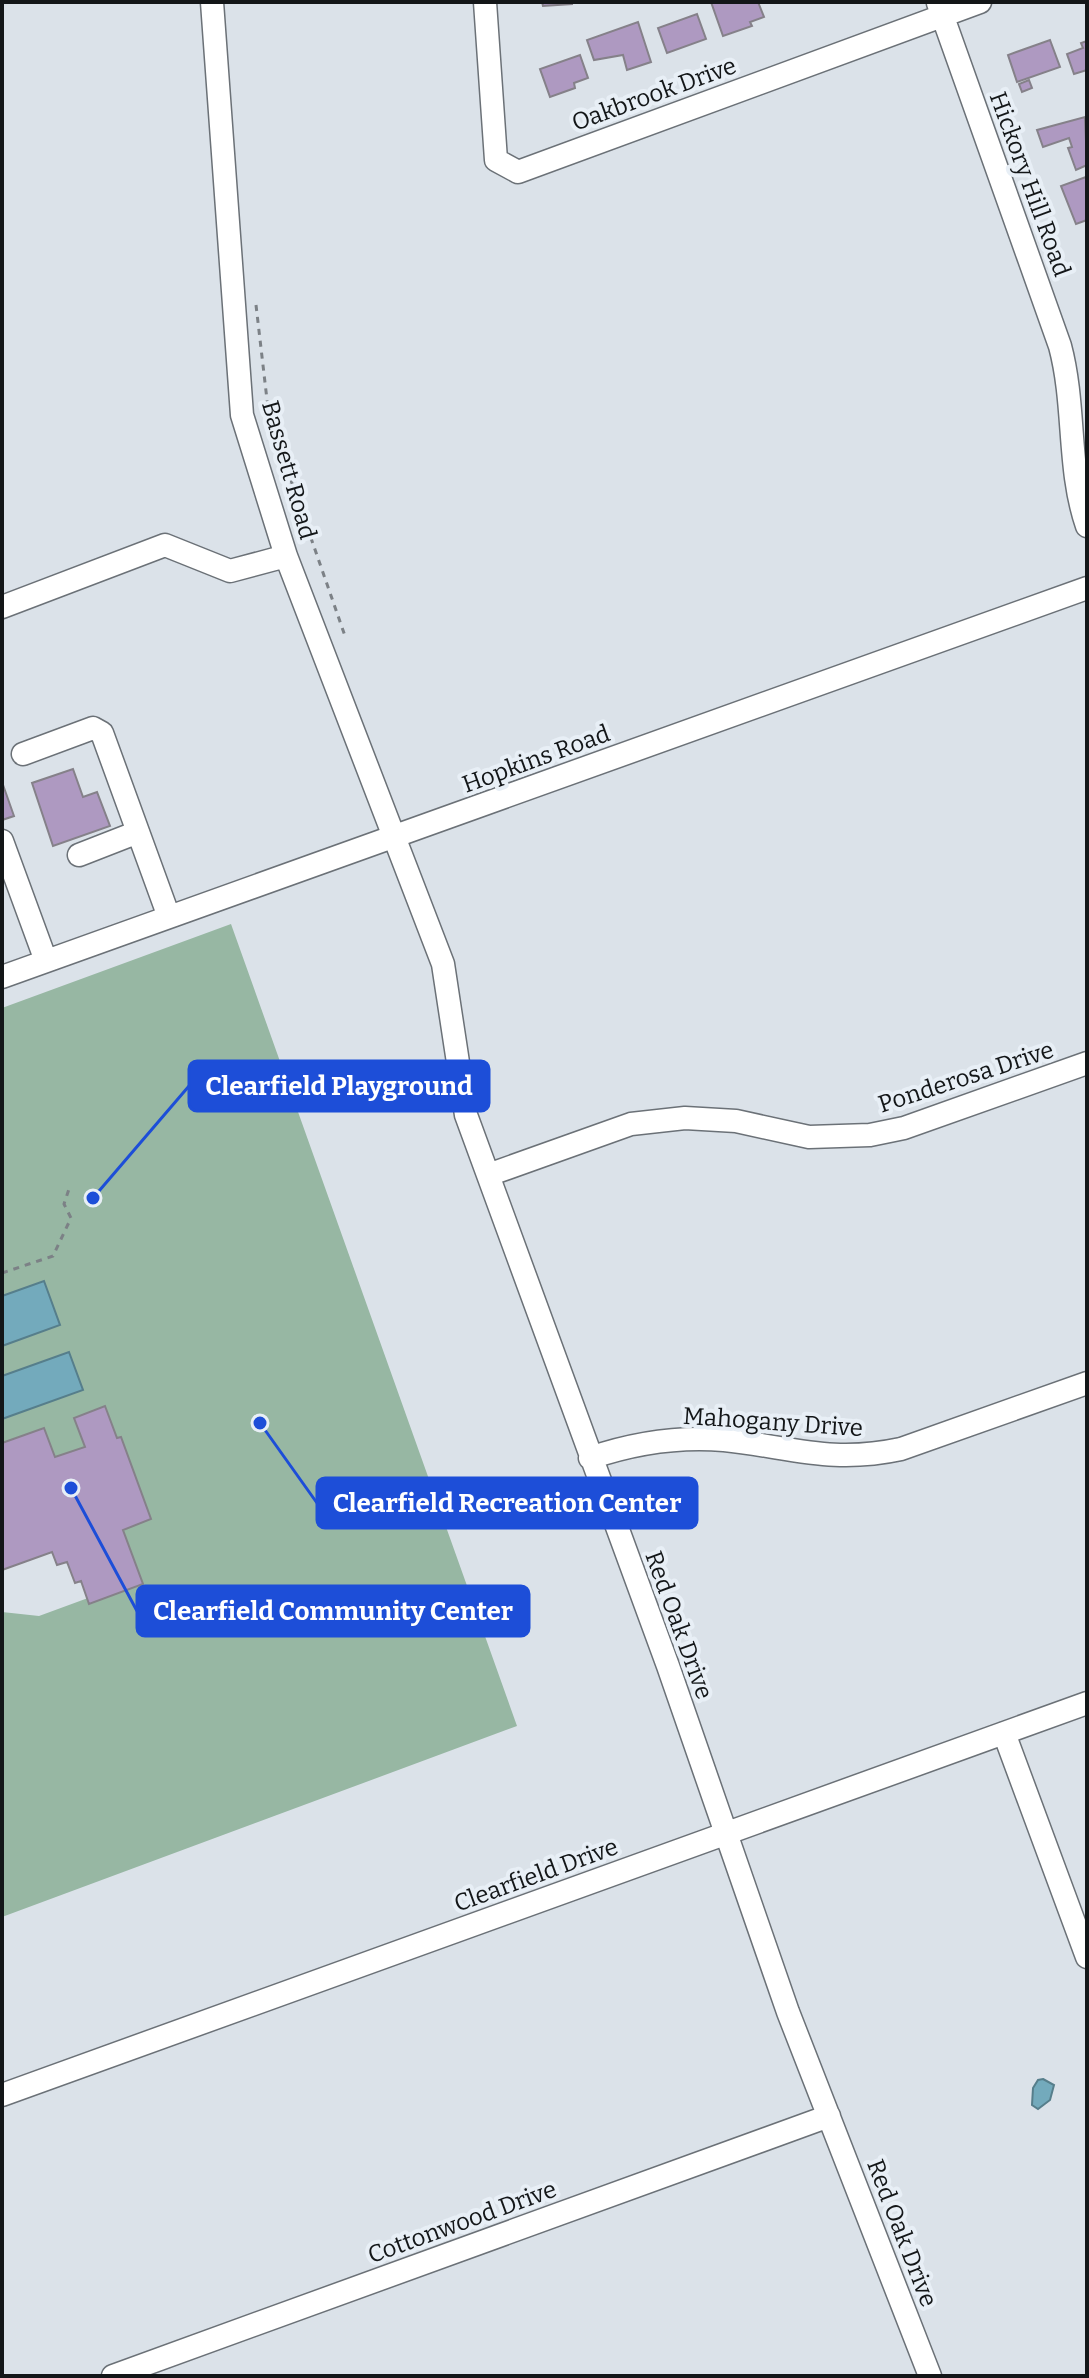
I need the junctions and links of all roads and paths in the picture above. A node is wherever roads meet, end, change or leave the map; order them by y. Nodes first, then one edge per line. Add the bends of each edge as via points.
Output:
1 (212, 2) edge
2 (485, 2) edge
3 (980, 2) edge
4 (940, 9) edge
5 (255, 292) dead end
6 (1087, 526) edge
7 (286, 556) junction
8 (1087, 588) edge
9 (2, 607) edge
10 (345, 636) dead end
11 (23, 754) dead end
12 (138, 832) junction
13 (393, 838) junction
14 (2, 841) edge
15 (79, 855) dead end
16 (169, 917) junction
17 (46, 961) junction
18 (2, 977) edge
19 (1087, 1063) edge
20 (488, 1175) junction
21 (69, 1189) dead end
22 (2, 1273) edge
23 (1087, 1383) edge
24 (590, 1458) junction
25 (1087, 1703) edge
26 (1004, 1733) junction
27 (727, 1835) junction
28 (1087, 1957) edge
29 (2, 2095) edge
30 (829, 2116) junction
31 (113, 2376) edge
32 (930, 2376) edge

1 - 7 street, Bassett Road via 242,415
2 - 4 street, Oakbrook Drive via 496,160 518,172
3 - 4 street, Oakbrook Drive
4 - 6 street, Hickory Hill Road via 1060,346 1071,404 1073,465
5 - 10 path via 269,417
7 - 9 street via 230,571 165,545
7 - 13 street, Bassett Road
8 - 13 street, Hopkins Road
11 - 12 street via 93,728 102,733
12 - 15 street
12 - 16 street
13 - 16 street, Hopkins Road
13 - 20 street, Red Oak Drive via 443,964 463,1102
14 - 17 street
16 - 17 street, Hopkins Road
17 - 18 street, Hopkins Road
19 - 20 street, Ponderosa Drive via 904,1128 870,1135 809,1137 736,1121 685,1118 631,1124
20 - 24 street, Red Oak Drive
21 - 22 path via 64,1204 71,1218 53,1256
23 - 24 street, Mahogany Drive via 871,1455 811,1456 724,1440 679,1440 634,1443
24 - 27 street, Red Oak Drive
25 - 26 street, Clearfield Drive
26 - 27 street, Clearfield Drive
26 - 28 street
27 - 29 street, Clearfield Drive
27 - 30 street, Red Oak Drive
30 - 31 street, Cottonwood Drive
30 - 32 street, Red Oak Drive

